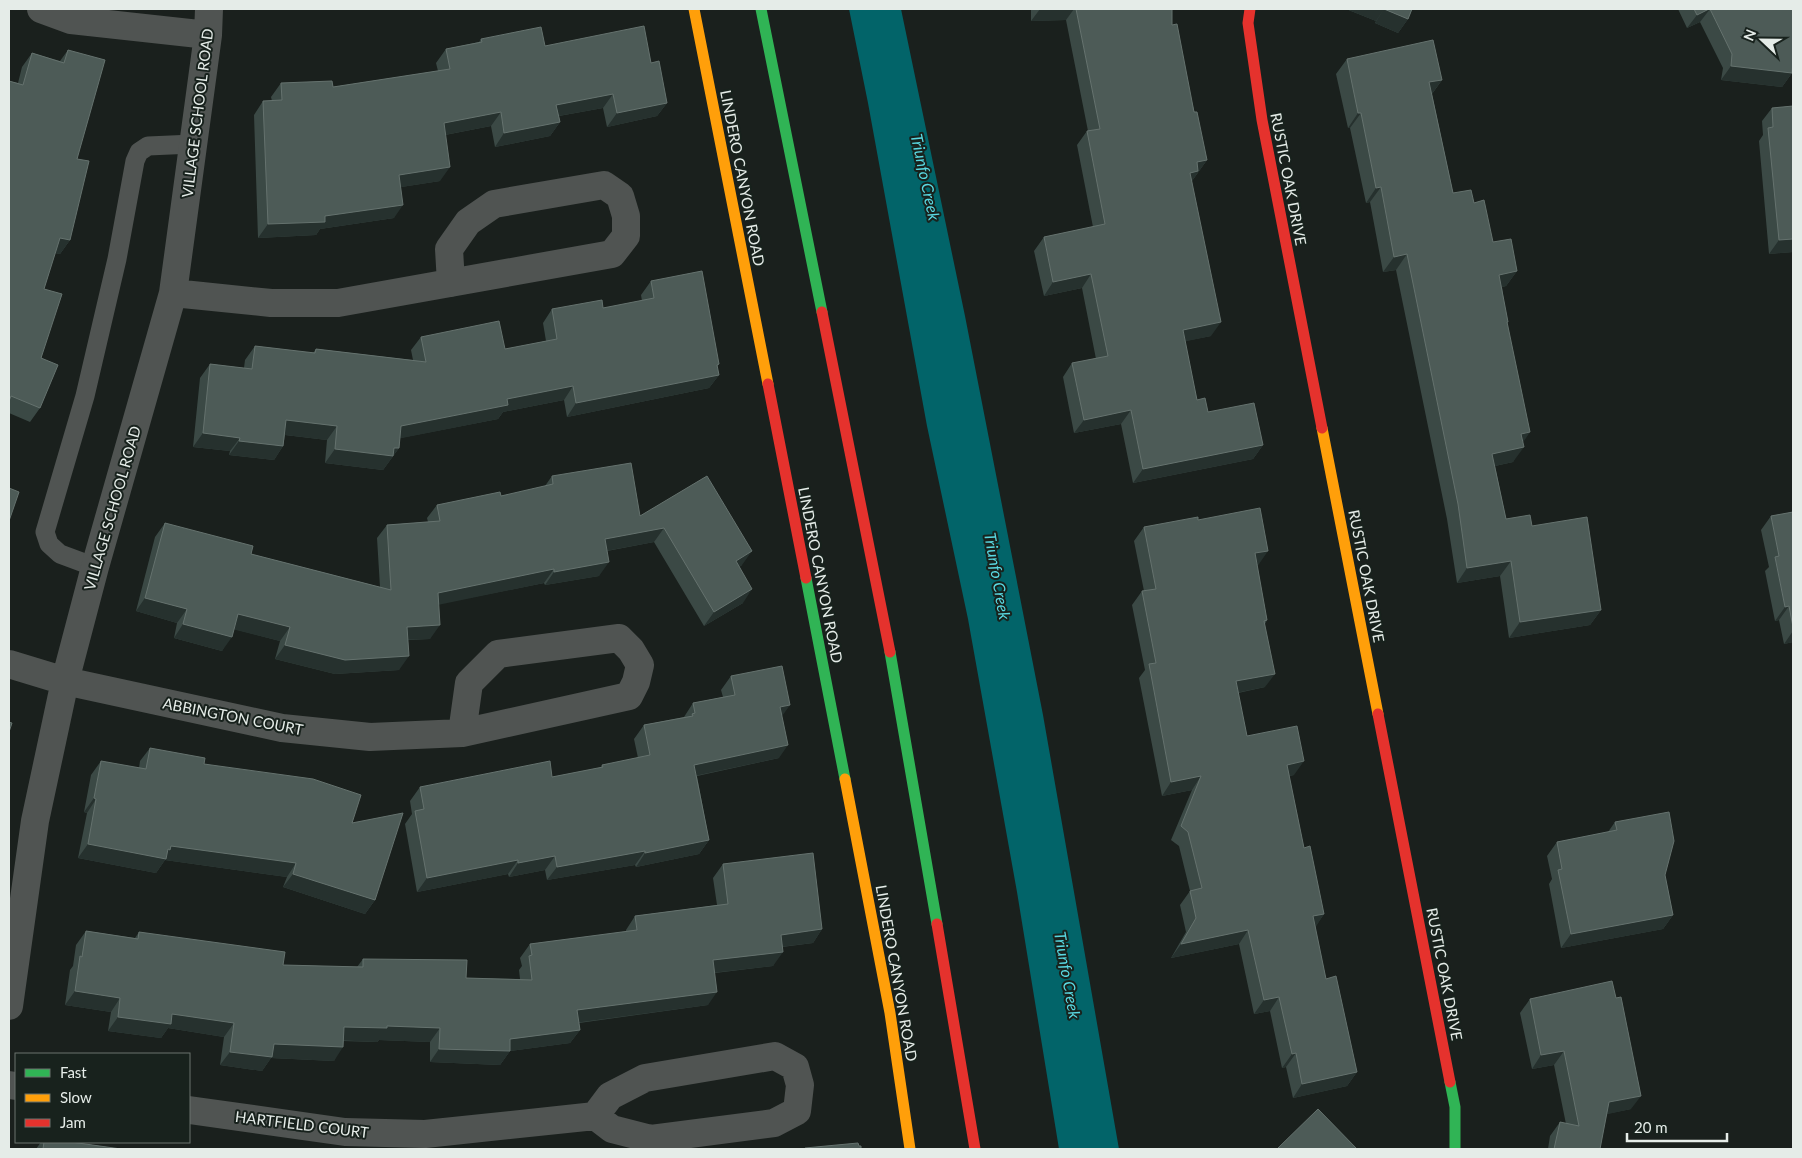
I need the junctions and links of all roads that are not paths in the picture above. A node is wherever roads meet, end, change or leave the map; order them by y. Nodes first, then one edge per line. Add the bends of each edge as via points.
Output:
1 (41, 9) edge
2 (694, 9) edge
3 (761, 9) edge
4 (1250, 9) edge
5 (208, 22) edge
6 (193, 144) junction
7 (451, 283) junction
8 (173, 293) junction
9 (94, 567) junction
10 (9, 664) edge
11 (65, 681) junction
12 (462, 733) junction
13 (9, 1006) edge
14 (190, 1110) edge
15 (595, 1116) junction
16 (910, 1149) edge
17 (974, 1149) edge
18 (1455, 1149) edge

1 - 5 street via 71,20
2 - 16 street, LINDERO CANYON ROAD via 886,993
3 - 17 street via 895,678
4 - 18 street, RUSTIC OAK DRIVE via 1248,23 1262,120 1456,1108
5 - 6 street, VILLAGE SCHOOL ROAD
6 - 8 street, VILLAGE SCHOOL ROAD
6 - 9 lane via 148,146 139,152 135,162 118,259 85,396 45,532 49,544 60,554
7 - 7 street via 612,254 626,236 626,216 620,196 604,186 494,204 468,222 449,249
7 - 8 street via 338,303 270,303
8 - 9 street, VILLAGE SCHOOL ROAD
9 - 11 street, VILLAGE SCHOOL ROAD
10 - 11 street, ABBINGTON COURT
11 - 12 street, ABBINGTON COURT via 282,728 370,737
11 - 13 street, VILLAGE SCHOOL ROAD via 35,821
12 - 12 street, ABBINGTON COURT via 629,696 640,665 619,638 498,654 469,683
14 - 15 street, HARTFIELD COURT via 344,1132 425,1134
15 - 15 street via 612,1129 651,1139 774,1124 797,1111 800,1085 795,1067 775,1056 644,1078 610,1096

